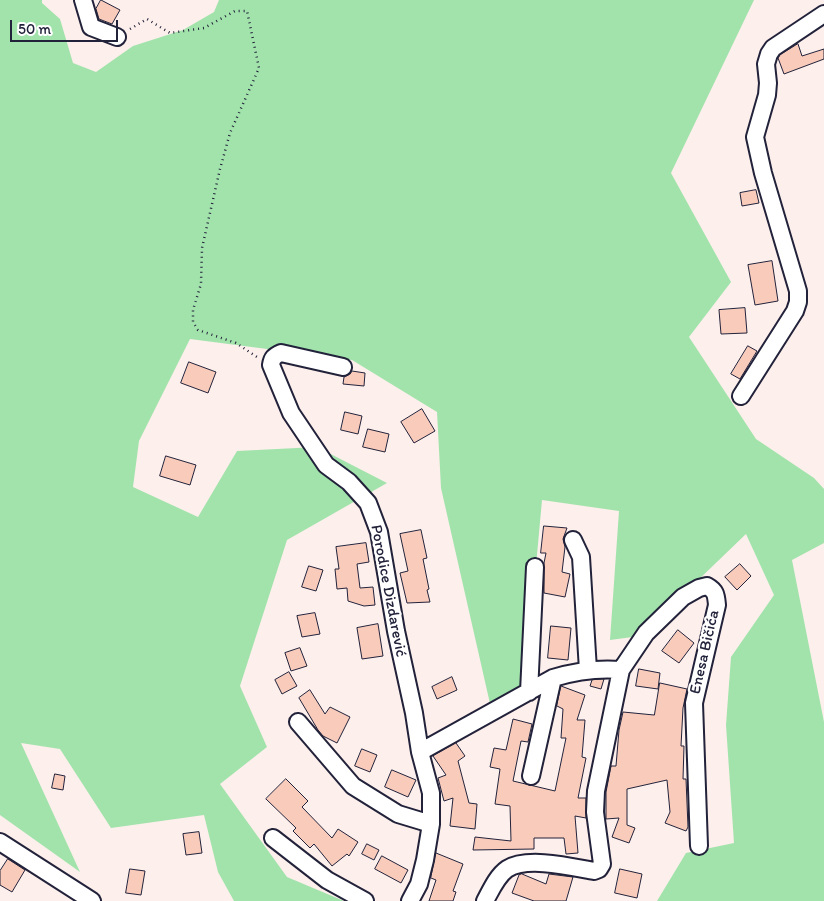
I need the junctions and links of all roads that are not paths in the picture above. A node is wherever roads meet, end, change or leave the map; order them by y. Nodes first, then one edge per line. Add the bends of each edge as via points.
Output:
1 (83, 0) edge
2 (824, 14) edge
3 (117, 37) road end
4 (343, 368) dead end
5 (741, 396) dead end
6 (573, 540) dead end
7 (535, 567) dead end
8 (588, 670) junction
9 (621, 670) junction
10 (553, 678) junction
11 (529, 692) junction
12 (298, 722) dead end
13 (420, 752) junction
14 (531, 776) dead end
15 (431, 824) junction
16 (273, 838) dead end
17 (0, 842) edge
18 (699, 846) dead end
19 (92, 901) edge
20 (365, 901) edge
21 (410, 901) edge
22 (485, 901) edge

1 - 3 street via 91,27
2 - 5 street via 768,54 767,96 755,137 798,291 798,302
4 - 13 street, Porodice Dizdarević via 281,353 274,355 271,365 291,413 326,465 349,482 368,503 379,532
6 - 8 street via 581,557
7 - 11 street
8 - 9 street
8 - 10 street
9 - 18 street, Enesa Bičića via 646,633 683,597 699,588 707,586 713,589 716,605 694,702
9 - 22 street, Enesa Bičića via 596,791 595,812 602,864 594,870 550,865 514,866 498,878
10 - 11 street
10 - 14 street
11 - 13 street
12 - 15 street via 353,786 398,814
13 - 15 street via 431,793
15 - 21 street via 421,876
16 - 20 street via 327,880
17 - 19 street

